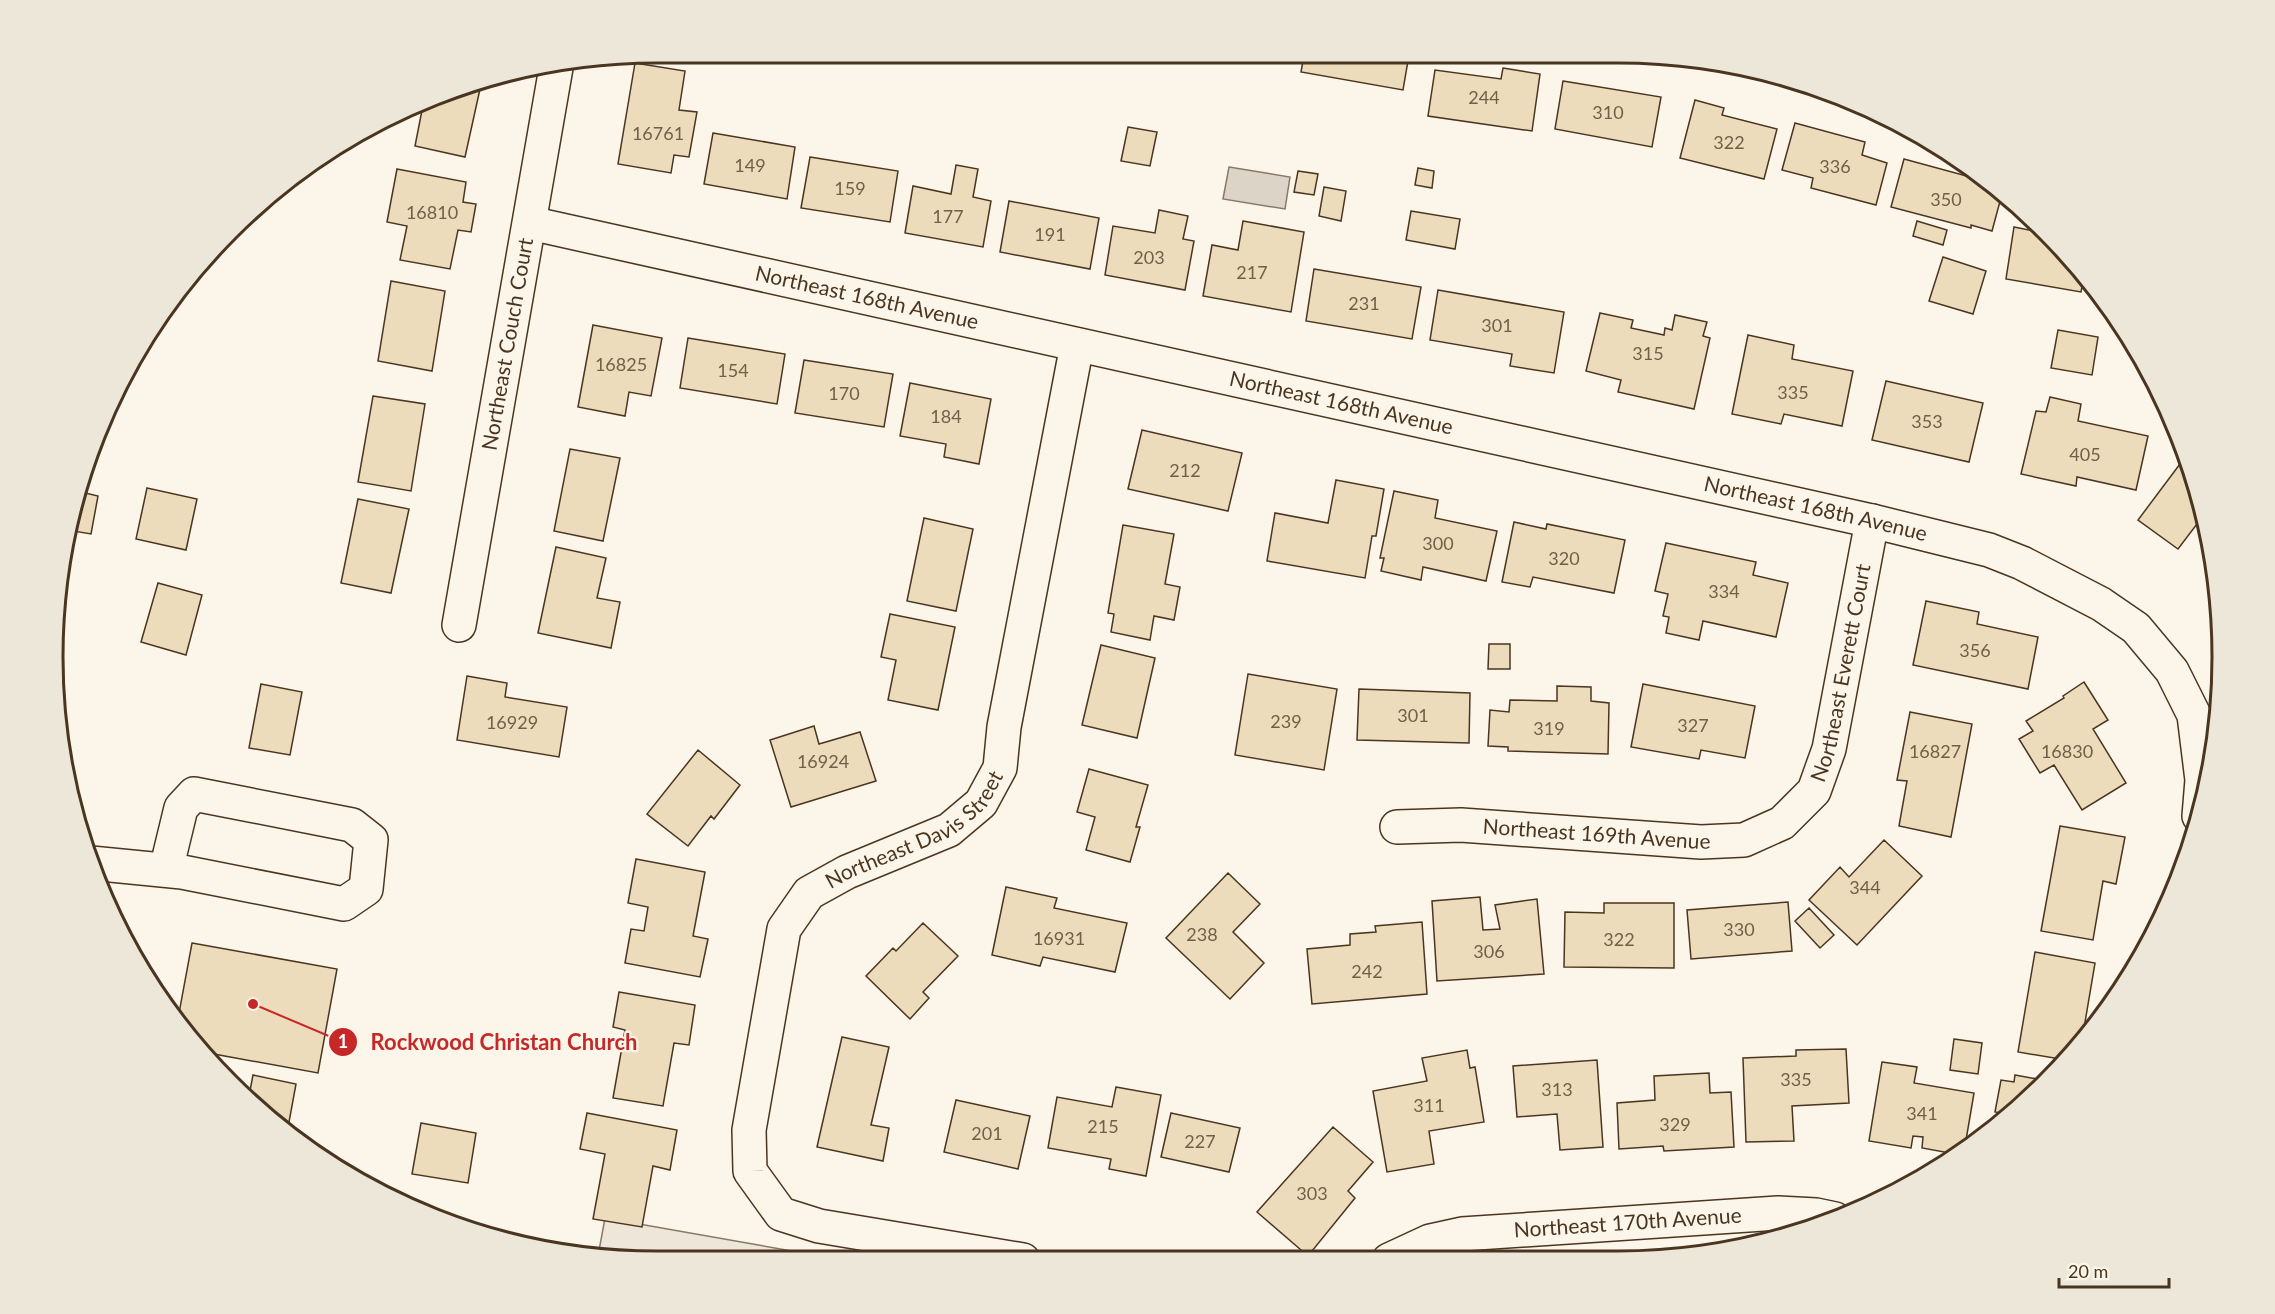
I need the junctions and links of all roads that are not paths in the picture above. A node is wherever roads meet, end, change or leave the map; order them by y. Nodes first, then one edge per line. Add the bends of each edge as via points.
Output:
1 (555, 72) edge
2 (530, 223) junction
3 (1077, 345) junction
4 (1872, 521) junction
5 (459, 625) dead end
6 (2201, 773) edge
7 (1790, 816) joint
8 (1397, 827) dead end
9 (101, 864) edge
10 (165, 870) junction
11 (1819, 1216) edge
12 (969, 1251) edge
13 (1406, 1251) edge

1 - 2 street, Northeast Couch Court
2 - 3 street, Northeast 168th Avenue
2 - 5 street, Northeast Couch Court
3 - 4 street, Northeast 168th Avenue
3 - 12 street, Northeast Davis Street via 1000,768 981,803 949,830 847,872 809,893 784,929 749,1130 750,1172 781,1214 819,1226
4 - 6 street, Northeast 168th Avenue via 1989,550 2022,563 2101,604 2136,628 2172,671 2194,715
4 - 7 street, Northeast Everett Court via 1829,749 1814,791
7 - 8 street, Northeast 169th Avenue via 1744,840 1701,842 1461,825
9 - 10 street
10 - 10 street via 344,904 366,889 371,840 352,825 194,794 181,808
11 - 13 street, Northeast 170th Avenue via 1778,1213 1462,1234

